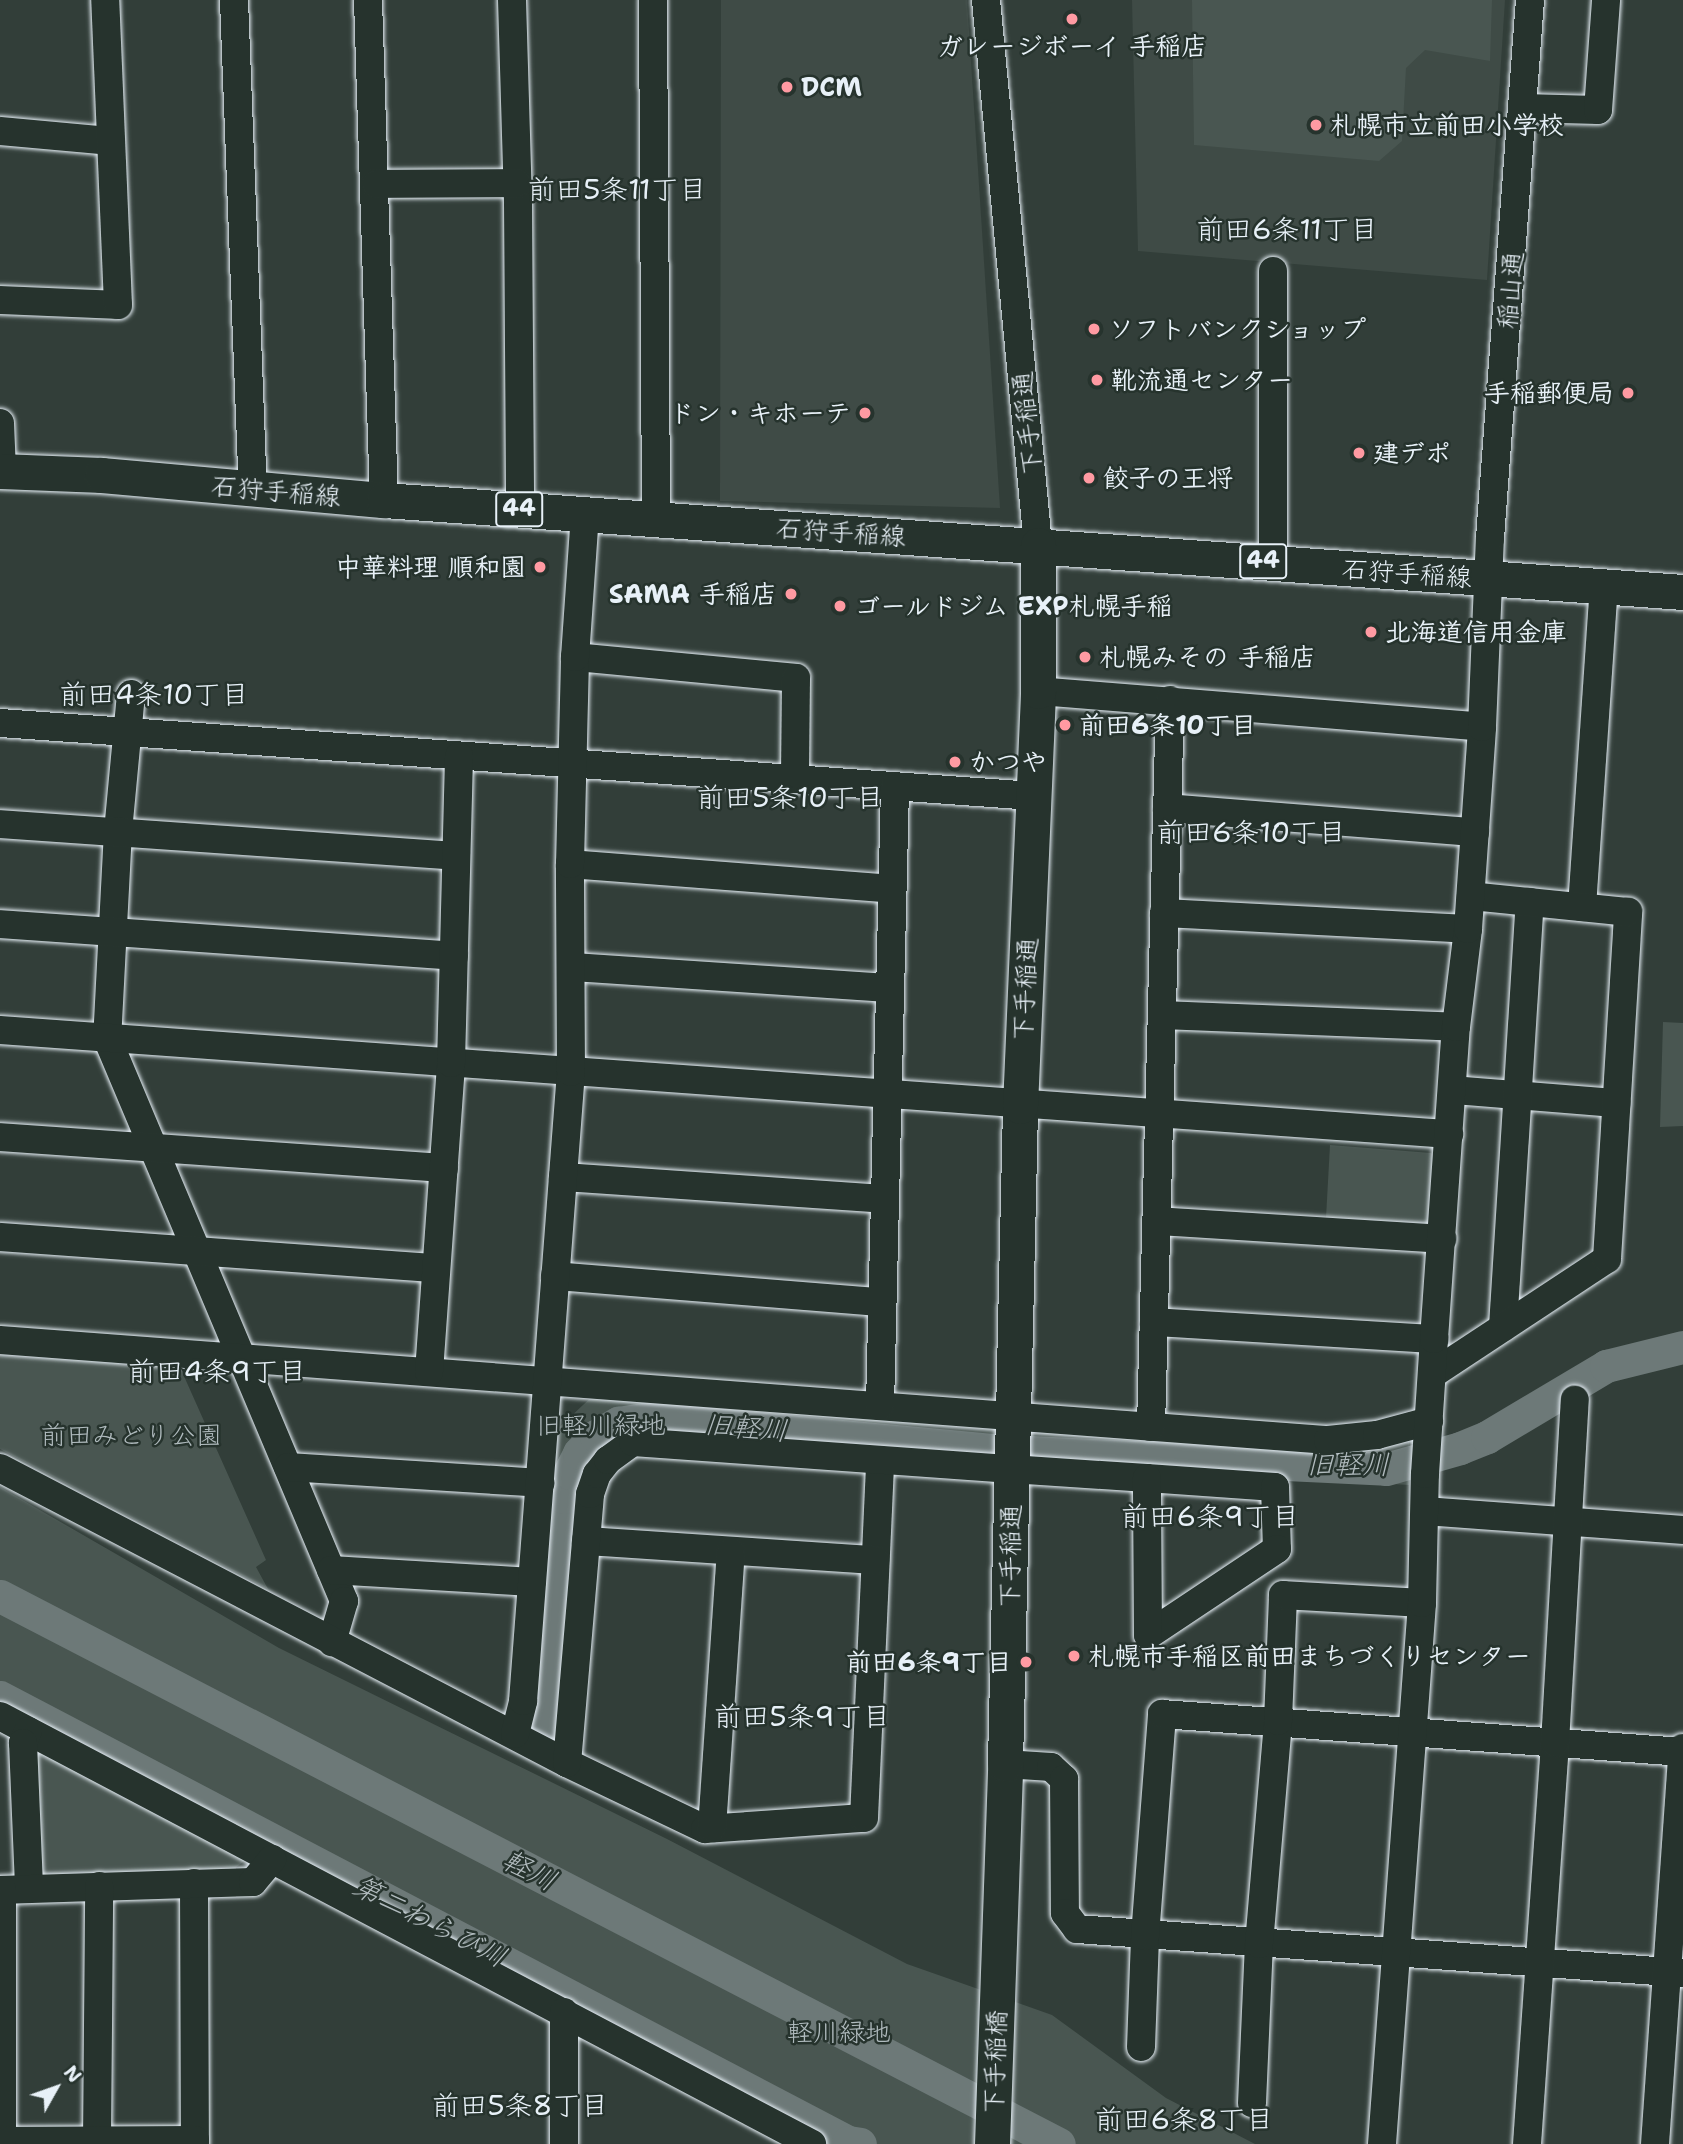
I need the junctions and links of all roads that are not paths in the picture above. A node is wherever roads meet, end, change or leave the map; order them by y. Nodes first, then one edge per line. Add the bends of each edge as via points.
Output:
1 (105, 0) edge
2 (234, 0) edge
3 (368, 0) edge
4 (512, 0) edge
5 (653, 0) edge
6 (986, 0) edge
7 (1530, 0) edge
8 (1606, 0) edge
9 (1524, 108) junction
10 (0, 131) edge
11 (109, 141) junction
12 (517, 183) junction
13 (376, 184) junction
14 (1273, 271) dead end
15 (0, 300) edge
16 (0, 423) edge
17 (1, 471) edge
18 (253, 489) junction
19 (384, 500) junction
20 (520, 509) junction
21 (585, 513) junction
22 (656, 519) junction
23 (1038, 545) junction
24 (1273, 562) junction
25 (1488, 579) junction
26 (1604, 587) junction
27 (1683, 593) edge
28 (575, 657) junction
29 (1038, 691) junction
30 (131, 694) dead end
31 (1170, 700) junction
32 (0, 723) edge
33 (1482, 727) junction
34 (127, 732) junction
35 (459, 756) junction
36 (573, 765) junction
37 (795, 779) junction
38 (895, 786) junction
39 (1034, 796) junction
40 (1167, 808) junction
41 (0, 824) edge
42 (118, 831) junction
43 (1475, 832) junction
44 (456, 856) junction
45 (570, 864) junction
46 (892, 889) junction
47 (1471, 896) junction
48 (1530, 902) junction
49 (1581, 907) junction
50 (1164, 913) junction
51 (0, 924) edge
52 (1468, 929) junction
53 (114, 930) junction
54 (454, 956) junction
55 (572, 967) junction
56 (889, 988) junction
57 (1162, 1014) junction
58 (1456, 1027) junction
59 (0, 1030) edge
60 (107, 1038) junction
61 (451, 1063) junction
62 (570, 1072) junction
63 (1453, 1090) junction
64 (1518, 1095) junction
65 (887, 1096) junction
66 (1616, 1103) junction
67 (1020, 1105) junction
68 (1159, 1113) junction
69 (1449, 1134) junction
70 (0, 1137) edge
71 (153, 1147) junction
72 (444, 1168) junction
73 (563, 1177) junction
74 (884, 1199) junction
75 (1157, 1221) junction
76 (0, 1237) edge
77 (1442, 1239) junction
78 (197, 1251) junction
79 (436, 1268) junction
80 (555, 1276) junction
81 (881, 1302) junction
82 (1154, 1322) junction
83 (1503, 1327) junction
84 (1434, 1339) junction
85 (0, 1340) edge
86 (242, 1358) junction
87 (429, 1372) junction
88 (1434, 1373) junction
89 (547, 1381) junction
90 (1575, 1400) dead end
91 (880, 1406) junction
92 (1013, 1416) junction
93 (1151, 1427) junction
94 (1429, 1427) junction
95 (880, 1460) junction
96 (288, 1467) junction
97 (0, 1468) edge
98 (1012, 1469) junction
99 (1147, 1478) junction
100 (540, 1483) junction
101 (1425, 1511) junction
102 (1567, 1521) junction
103 (1683, 1530) edge
104 (586, 1541) junction
105 (731, 1552) junction
106 (875, 1560) junction
107 (331, 1570) junction
108 (532, 1582) junction
109 (1422, 1602) junction
110 (332, 1642) junction
111 (0, 1716) edge
112 (1278, 1721) junction
113 (28, 1731) junction
114 (1410, 1733) junction
115 (515, 1734) junction
116 (1555, 1743) junction
117 (1683, 1750) edge
118 (568, 1763) junction
119 (1005, 1764) junction
120 (712, 1828) junction
121 (272, 1859) junction
122 (194, 1883) junction
123 (99, 1886) junction
124 (11, 1890) edge
125 (1145, 1936) junction
126 (1259, 1944) junction
127 (1397, 1953) junction
128 (1540, 1963) junction
129 (1674, 1973) edge
130 (998, 1980) joint
131 (564, 2012) junction
132 (1141, 2047) dead end
133 (1252, 2103) dead end
134 (97, 2140) junction
135 (1, 2141) edge
136 (195, 2142) edge
137 (807, 2142) edge
138 (564, 2144) edge
139 (992, 2144) edge
140 (1382, 2144) edge
141 (1527, 2144) edge
142 (1655, 2144) edge

1 - 11 street
2 - 18 street
3 - 13 street
4 - 12 street
5 - 22 street
6 - 23 street, 下手稲通
7 - 9 street, 稲山通
8 - 9 street via 1598,110
9 - 25 street, 稲山通
10 - 11 street
11 - 15 street via 118,305
12 - 13 street
12 - 20 street
13 - 19 street
14 - 24 street
16 - 17 street
17 - 18 main road, 石狩手稲線 / 44
18 - 19 main road, 石狩手稲線 / 44
19 - 20 main road, 石狩手稲線 / 44
20 - 21 main road, 石狩手稲線 / 44
21 - 22 main road, 石狩手稲線 / 44
21 - 28 street
22 - 23 main road, 石狩手稲線 / 44
23 - 24 main road, 石狩手稲線 / 44
23 - 29 main road, 下手稲通
24 - 25 main road, 石狩手稲線 / 44
25 - 26 main road, 石狩手稲線 / 44
25 - 33 street, 稲山通
26 - 27 main road, 石狩手稲線 / 44
26 - 49 street
28 - 36 street
28 - 37 street via 796,678
29 - 31 street
29 - 39 main road, 下手稲通
30 - 34 street
31 - 33 street
31 - 40 street
32 - 34 street
33 - 43 street, 稲山通
34 - 35 street
34 - 42 street
35 - 36 street
35 - 44 street
36 - 37 street
36 - 45 street
37 - 38 street
38 - 39 street
38 - 46 street
39 - 67 main road, 下手稲通
40 - 43 street
40 - 50 street
41 - 42 street
42 - 44 street
42 - 53 street
43 - 47 street, 稲山通
44 - 54 street
45 - 46 street
45 - 55 street
46 - 56 street
47 - 48 street
47 - 52 street, 稲山通
48 - 49 street
48 - 64 street
49 - 66 street via 1628,912
50 - 52 street
50 - 57 street
51 - 53 street
52 - 58 street, 稲山通
53 - 54 street
53 - 60 street
54 - 61 street
55 - 56 street
55 - 62 street
56 - 65 street
57 - 58 street
57 - 68 street
58 - 63 street, 稲山通
59 - 60 street
60 - 61 street
60 - 71 street
61 - 62 street
61 - 72 street
62 - 65 street
62 - 73 street
63 - 64 street
63 - 69 street, 稲山通
64 - 66 street
64 - 83 street
65 - 67 street
65 - 74 street
66 - 83 street via 1607,1259
67 - 68 street
67 - 92 main road, 下手稲通
68 - 69 street
68 - 75 street
69 - 77 street, 稲山通
70 - 71 street
71 - 72 street
71 - 78 street
72 - 79 street
73 - 74 street
73 - 80 street
74 - 81 street
75 - 77 street
75 - 82 street
76 - 78 street
77 - 84 street, 稲山通
78 - 79 street
78 - 86 street
79 - 87 street
80 - 81 street
80 - 89 street
81 - 91 street
82 - 84 street
82 - 93 street
83 - 88 street
84 - 88 street, 稲山通
85 - 86 street
86 - 87 street
86 - 96 street
87 - 89 street
88 - 94 street, 稲山通
89 - 91 street
89 - 100 street
90 - 102 street
91 - 92 street
92 - 93 street
92 - 98 main road, 下手稲通
93 - 94 street via 1328,1440
94 - 101 street, 稲山通
95 - 98 street
95 - 104 street via 633,1442 597,1474 590,1494
95 - 106 street
96 - 100 street
96 - 107 street
97 - 110 street
98 - 99 street
98 - 119 main road, 下手稲通
99 - 99 street via 1275,1487 1277,1549 1148,1635
100 - 108 street
101 - 102 street
101 - 109 street, 稲山通
102 - 103 street
102 - 116 street
104 - 105 street
104 - 118 street
105 - 106 street
105 - 120 street
106 - 120 street via 864,1818
107 - 108 street
107 - 110 street via 344,1601
108 - 115 street via 523,1701
109 - 112 street via 1283,1595
109 - 114 street, 稲山通
110 - 115 street
111 - 113 street
112 - 114 street
112 - 125 street via 1162,1714
112 - 126 street
113 - 121 street
113 - 124 street via 23,1743
114 - 116 street
114 - 127 street, 稲山通
115 - 118 street
116 - 117 street
116 - 128 street
117 - 129 street
118 - 120 street via 705,1829
119 - 125 street via 1051,1767 1064,1779 1065,1913 1077,1929
119 - 130 main road, 下手稲通
121 - 122 street via 253,1882
121 - 131 street
122 - 123 street
122 - 136 street
123 - 124 street
123 - 134 street
124 - 135 street
125 - 126 street
125 - 132 street
126 - 127 street
126 - 133 street
127 - 128 street
127 - 140 street, 稲山通
128 - 129 street
128 - 141 street
129 - 142 street
130 - 139 main road, 下手稲橋
131 - 137 street
131 - 138 street
134 - 135 street
134 - 136 street

